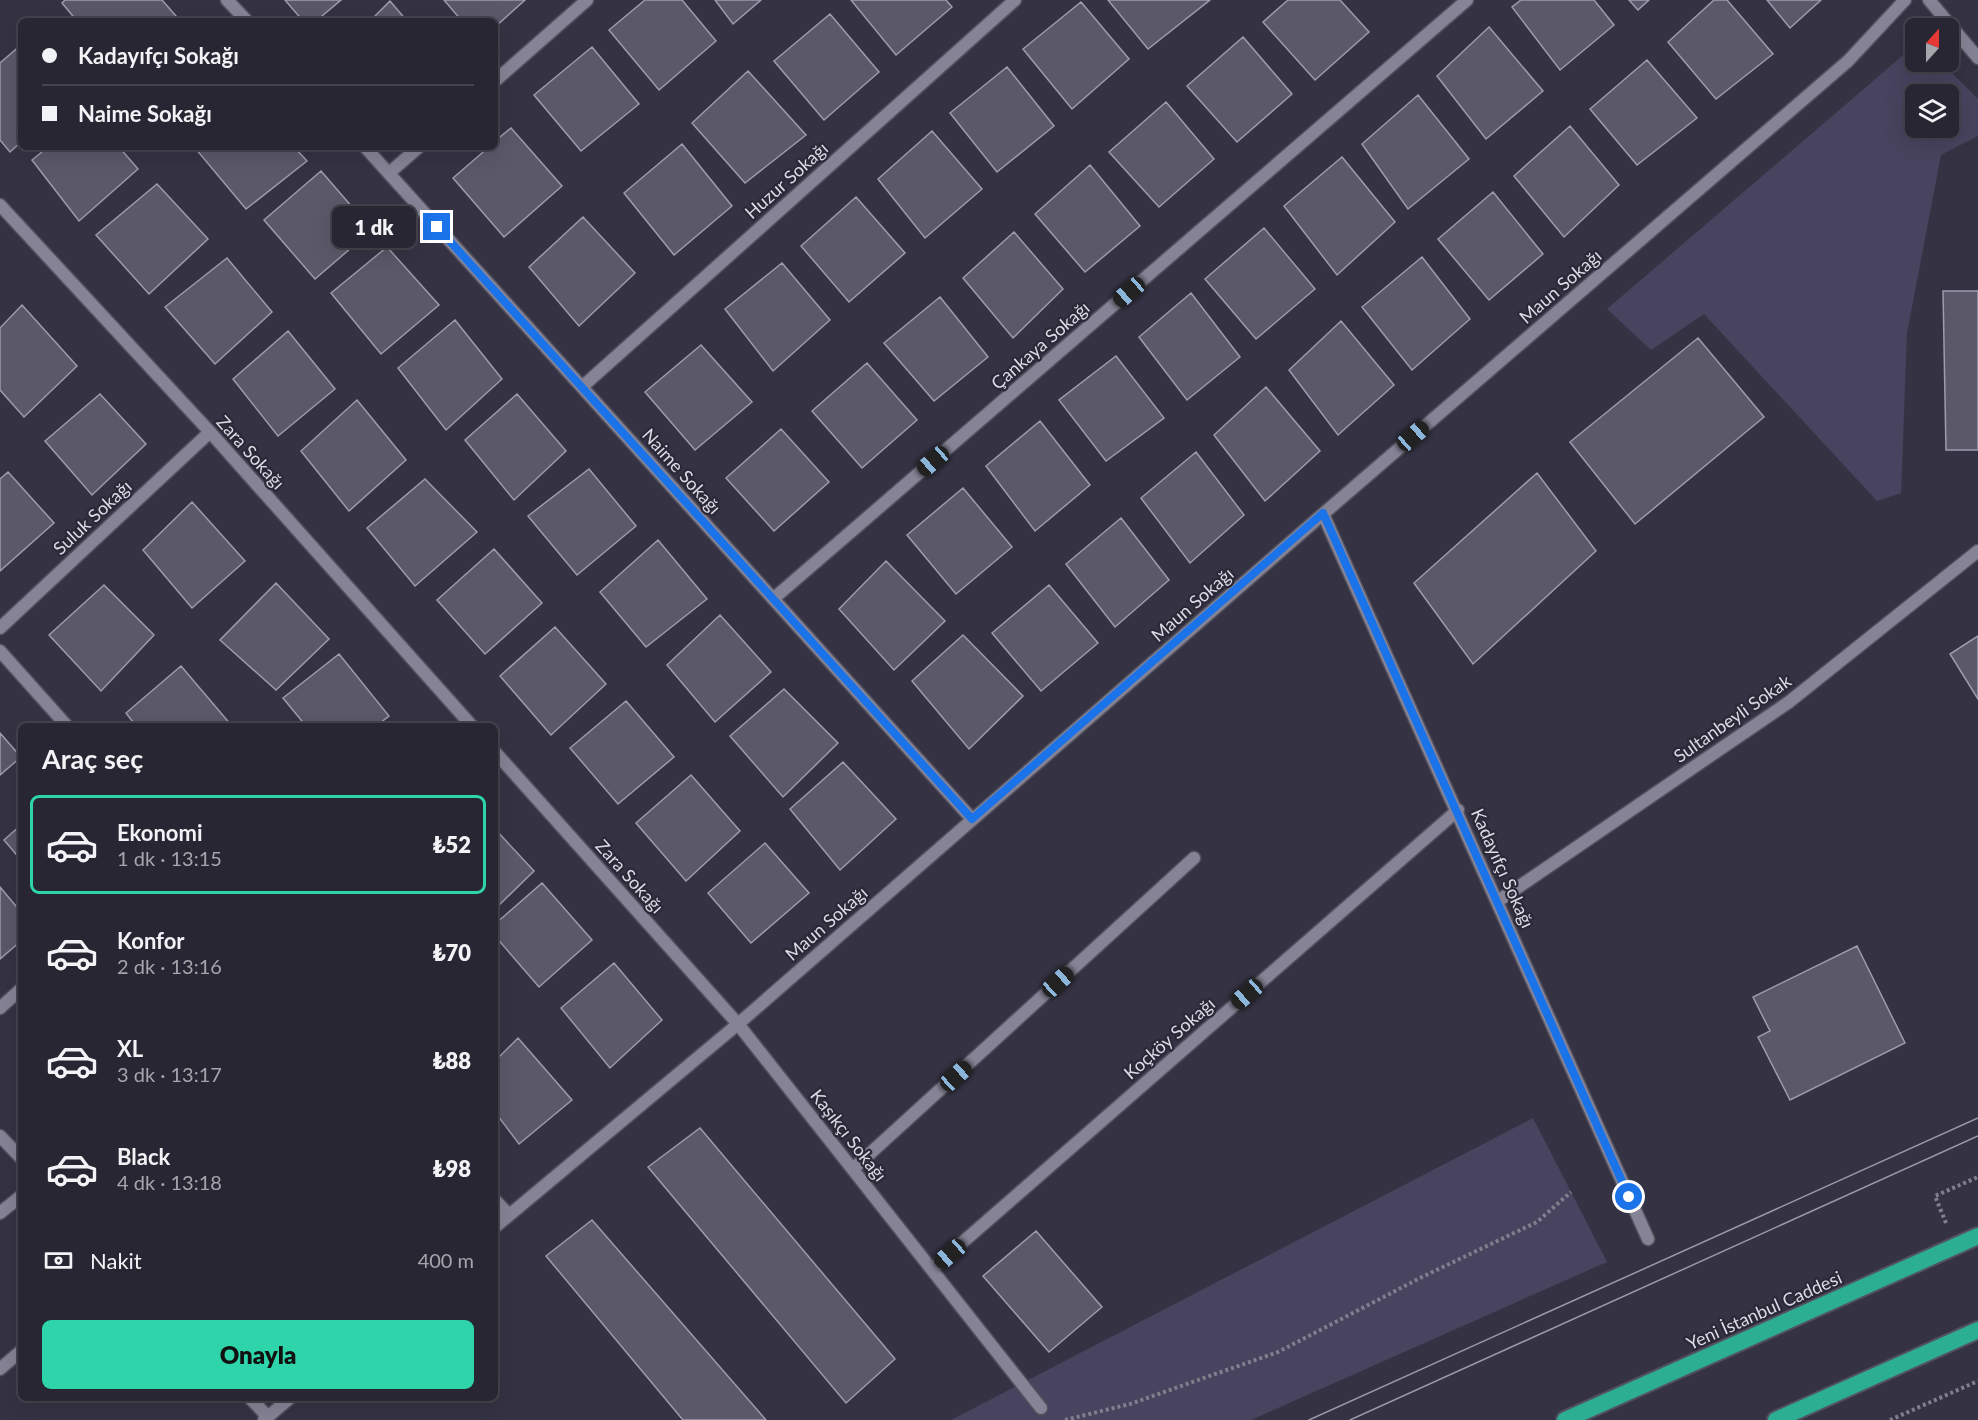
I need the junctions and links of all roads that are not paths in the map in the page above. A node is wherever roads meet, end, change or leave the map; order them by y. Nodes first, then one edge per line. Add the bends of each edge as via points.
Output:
1 (227, 0) edge
2 (587, 0) edge
3 (1015, 0) edge
4 (1467, 0) edge
5 (1905, 0) edge
6 (1929, 0) edge
7 (244, 18) edge
8 (1978, 58) edge
9 (498, 78) edge
10 (368, 150) edge
11 (416, 150) edge
12 (389, 173) junction
13 (0, 205) edge
14 (582, 387) junction
15 (210, 432) junction
16 (1323, 513) junction
17 (1978, 552) edge
18 (773, 599) junction
19 (0, 628) edge
20 (0, 651) edge
21 (64, 723) edge
22 (469, 723) edge
23 (498, 755) edge
24 (1458, 810) junction
25 (972, 819) junction
26 (1194, 858) dead end
27 (1498, 902) junction
28 (18, 992) edge
29 (0, 1008) edge
30 (738, 1024) junction
31 (0, 1136) edge
32 (18, 1155) edge
33 (853, 1169) junction
34 (18, 1198) edge
35 (498, 1203) edge
36 (0, 1213) edge
37 (509, 1215) junction
38 (498, 1224) edge
39 (1978, 1236) edge
40 (1648, 1239) dead end
41 (932, 1269) junction
42 (1978, 1330) edge
43 (18, 1354) edge
44 (0, 1369) edge
45 (252, 1401) edge
46 (286, 1401) edge
47 (1041, 1408) dead end
48 (266, 1418) edge
49 (1565, 1420) edge
50 (1776, 1420) edge

1 - 7 street
2 - 9 street
3 - 14 street, Huzur Sokağı
4 - 18 street, Çankaya Sokağı
5 - 16 street, Maun Sokağı via 1848,62
6 - 8 street
10 - 12 street, Naime Sokağı
11 - 12 street
12 - 14 street, Naime Sokağı
13 - 15 street, Zara Sokağı
14 - 18 street, Naime Sokağı
15 - 19 street, Suluk Sokağı
15 - 22 street, Zara Sokağı
16 - 24 street, Kadayıfçı Sokağı
16 - 25 street, Maun Sokağı
17 - 27 street, Sultanbeyli Sokak via 1789,702
18 - 25 street, Naime Sokağı
20 - 21 street
23 - 30 street, Zara Sokağı
24 - 27 street, Kadayıfçı Sokağı
24 - 41 street, Koçköy Sokağı
25 - 30 street, Maun Sokağı
26 - 33 street
27 - 40 street, Kadayıfçı Sokağı
28 - 29 street
30 - 33 street, Kaşıkçı Sokağı
30 - 37 street, Maun Sokağı
31 - 32 street
33 - 41 street, Kaşıkçı Sokağı
34 - 36 street
35 - 37 street
37 - 38 street, Maun Sokağı
39 - 49 highway, Yeni İstanbul Caddesi
41 - 47 street, Kaşıkçı Sokağı
42 - 50 highway
43 - 44 street
45 - 48 street
46 - 48 street

